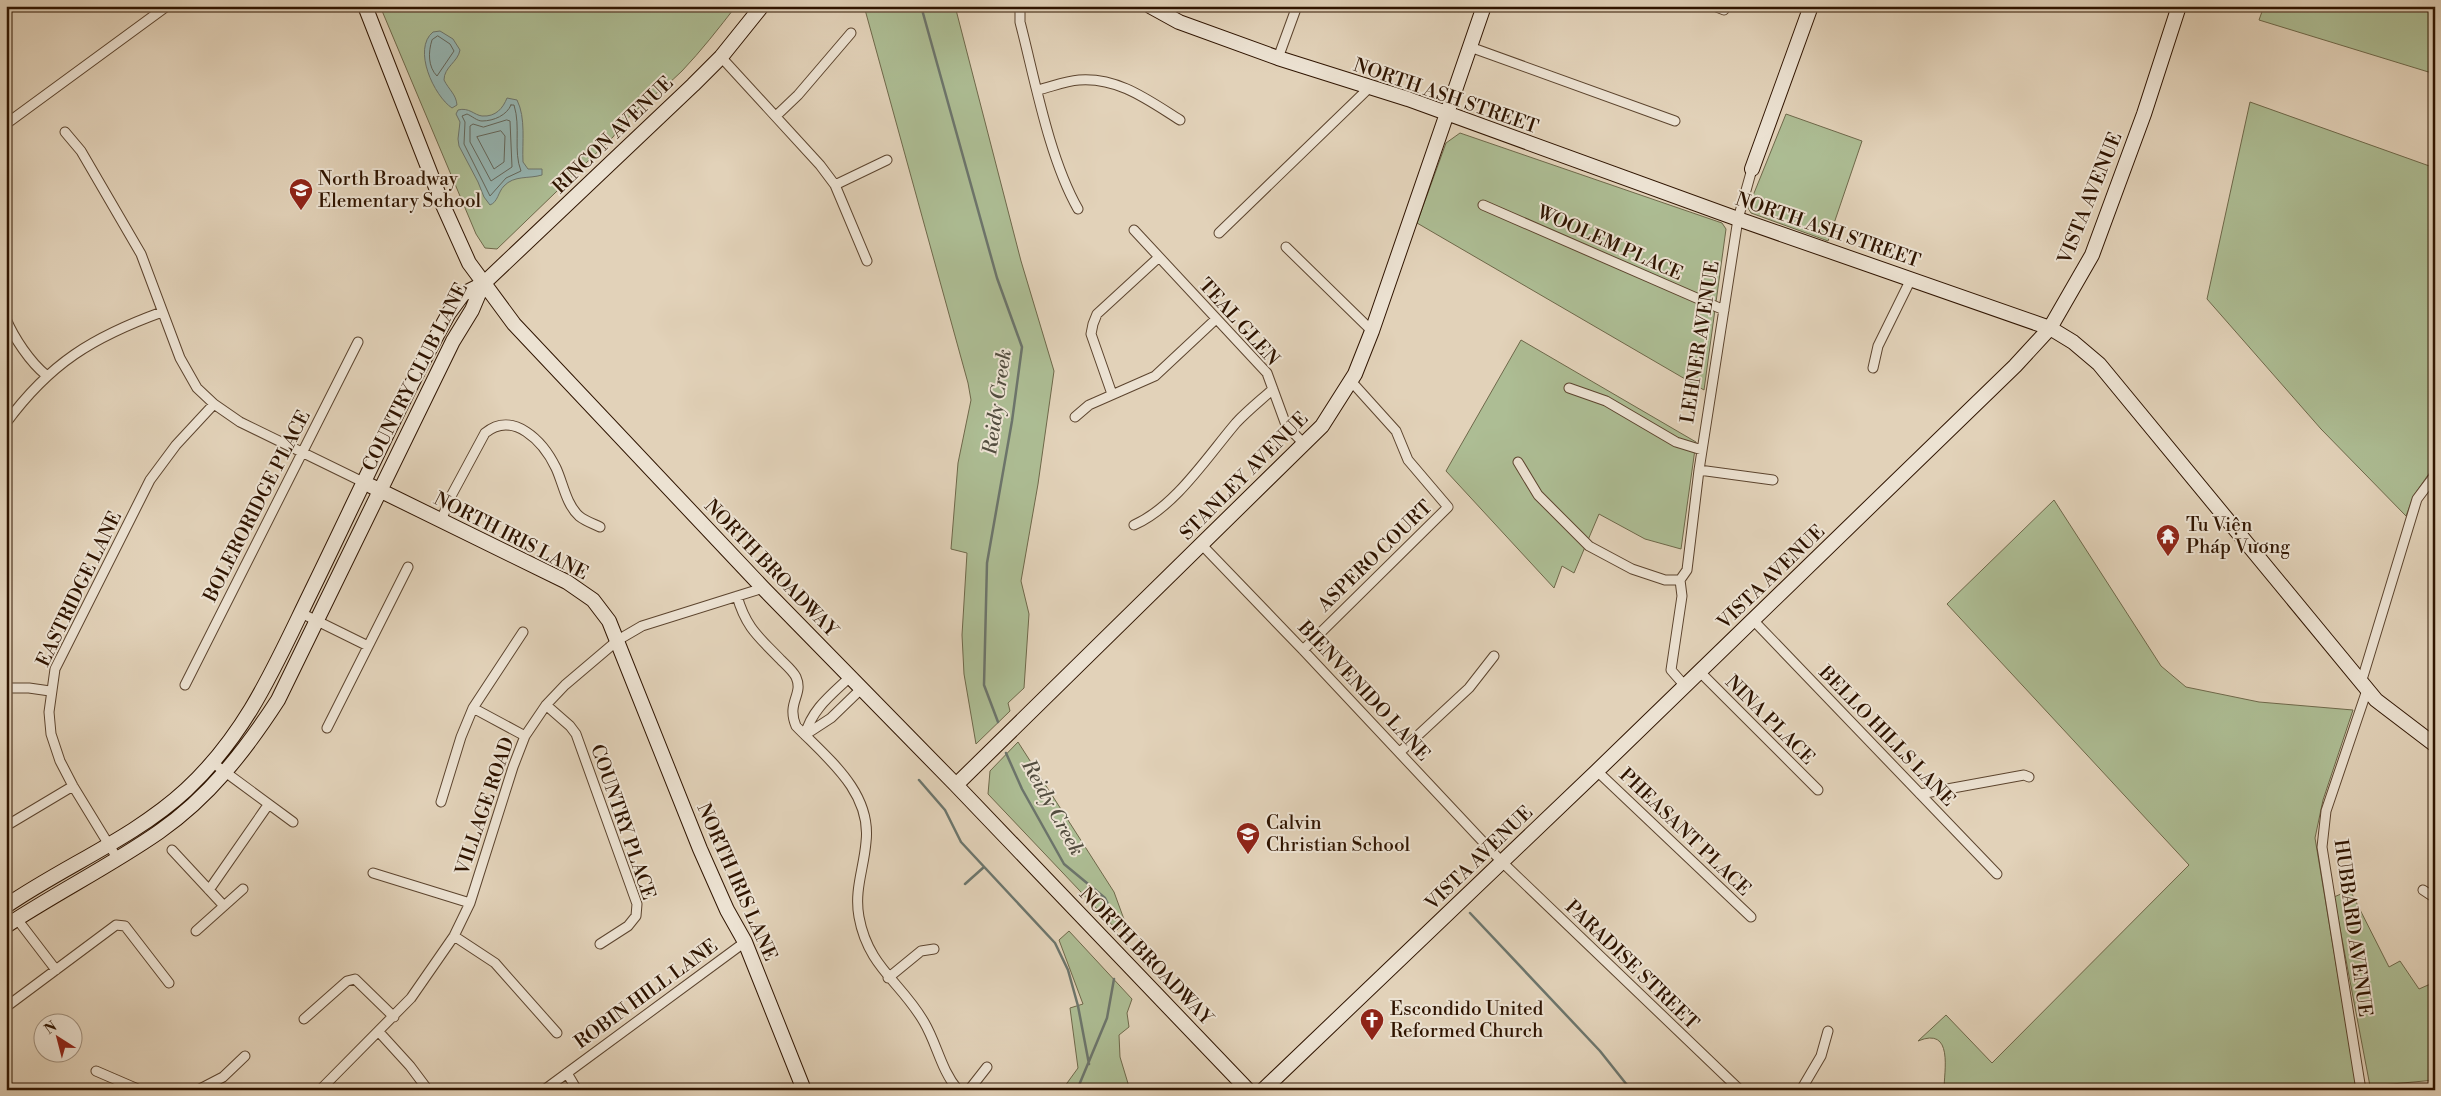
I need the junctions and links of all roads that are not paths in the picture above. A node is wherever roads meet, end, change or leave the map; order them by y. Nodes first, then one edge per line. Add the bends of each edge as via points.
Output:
1 (167, 6) edge
2 (365, 6) edge
3 (762, 6) edge
4 (1020, 6) edge
5 (1150, 6) edge
6 (1296, 6) edge
7 (1484, 6) edge
8 (1714, 6) edge
9 (1811, 6) edge
10 (2179, 6) edge
11 (1724, 10) dead end
12 (851, 33) dead end
13 (1470, 47) junction
14 (721, 57) junction
15 (1278, 58) junction
16 (1369, 88) junction
17 (1038, 90) junction
18 (1446, 114) junction
19 (776, 116) junction
20 (1180, 120) dead end
21 (1675, 121) dead end
22 (6, 124) edge
23 (65, 132) dead end
24 (887, 160) dead end
25 (1752, 169) joint
26 (835, 185) junction
27 (1483, 205) dead end
28 (1078, 209) dead end
29 (1738, 220) junction
30 (1134, 230) dead end
31 (1219, 233) dead end
32 (1286, 246) dead end
33 (1158, 258) junction
34 (867, 261) dead end
35 (1911, 279) junction
36 (483, 284) junction
37 (1724, 310) junction
38 (162, 312) junction
39 (6, 319) edge
40 (1216, 319) junction
41 (2050, 328) junction
42 (1372, 331) junction
43 (358, 342) dead end
44 (1872, 368) dead end
45 (46, 376) junction
46 (1350, 380) junction
47 (1569, 388) dead end
48 (1273, 389) junction
49 (1112, 394) junction
50 (214, 404) junction
51 (1075, 417) dead end
52 (6, 423) edge
53 (1304, 444) junction
54 (1702, 450) junction
55 (303, 452) junction
56 (1518, 462) dead end
57 (1700, 470) junction
58 (2435, 475) edge
59 (1772, 480) dead end
60 (364, 483) junction
61 (380, 490) junction
62 (440, 521) junction
63 (1134, 524) dead end
64 (600, 527) dead end
65 (1200, 544) junction
66 (408, 567) dead end
67 (1680, 580) junction
68 (763, 588) junction
69 (737, 596) junction
70 (301, 613) junction
71 (1753, 620) junction
72 (317, 621) junction
73 (523, 632) dead end
74 (618, 640) junction
75 (368, 646) junction
76 (1303, 650) junction
77 (1494, 656) dead end
78 (1700, 672) junction
79 (850, 677) junction
80 (185, 685) dead end
81 (1684, 686) junction
82 (2364, 686) junction
83 (6, 688) edge
84 (861, 689) junction
85 (50, 691) junction
86 (546, 704) junction
87 (473, 708) junction
88 (327, 728) dead end
89 (805, 735) junction
90 (525, 736) junction
91 (2435, 745) edge
92 (1400, 752) junction
93 (212, 763) junction
94 (1598, 771) junction
95 (224, 774) junction
96 (2029, 777) dead end
97 (956, 785) junction
98 (73, 786) junction
99 (1818, 790) dead end
100 (1920, 794) junction
101 (441, 802) dead end
102 (268, 805) junction
103 (293, 822) dead end
104 (6, 826) edge
105 (108, 844) junction
106 (172, 850) dead end
107 (117, 858) junction
108 (1502, 862) junction
109 (373, 873) dead end
110 (1997, 874) dead end
111 (243, 889) dead end
112 (209, 890) junction
113 (2423, 890) dead end
114 (2435, 898) edge
115 (470, 903) junction
116 (8, 905) edge
117 (224, 906) junction
118 (1751, 917) dead end
119 (12, 923) edge
120 (196, 932) dead end
121 (454, 936) junction
122 (745, 942) junction
123 (600, 944) dead end
124 (934, 948) dead end
125 (56, 970) junction
126 (888, 978) junction
127 (169, 983) dead end
128 (6, 1007) edge
129 (394, 1017) junction
130 (304, 1019) dead end
131 (1828, 1031) dead end
132 (379, 1032) junction
133 (557, 1033) dead end
134 (245, 1056) dead end
135 (987, 1067) dead end
136 (96, 1071) dead end
137 (567, 1073) junction
138 (2361, 1088) edge
139 (140, 1090) edge
140 (198, 1090) edge
141 (320, 1090) edge
142 (428, 1090) edge
143 (544, 1090) edge
144 (577, 1090) edge
145 (804, 1090) edge
146 (958, 1090) edge
147 (969, 1090) edge
148 (1248, 1090) edge
149 (1263, 1090) edge
150 (1740, 1090) edge
151 (1801, 1090) edge

1 - 22 street
2 - 36 main road, NORTH BROADWAY via 442,203 469,263
3 - 14 main road, RINCON AVENUE
4 - 17 street via 1020,22
5 - 15 main road, NORTH ASH STREET via 1179,22
6 - 15 street
7 - 13 main road, STANLEY AVENUE
8 - 11 street
9 - 25 main road, LEHNER AVENUE
10 - 41 main road, VISTA AVENUE via 2144,114 2092,255
12 - 19 street
13 - 18 main road, STANLEY AVENUE
13 - 21 street
14 - 19 street
14 - 36 main road, RINCON AVENUE
15 - 16 main road, NORTH ASH STREET
16 - 18 main road, NORTH ASH STREET
16 - 31 street
17 - 20 street via 1077,80 1114,83
17 - 28 street via 1065,186
18 - 29 main road, NORTH ASH STREET
18 - 42 main road, STANLEY AVENUE
19 - 26 street
23 - 38 street, NORTH IRIS LANE via 81,151 141,254
24 - 26 street
25 - 29 street, LEHNER AVENUE
26 - 34 street
27 - 37 street, WOOLEM PLACE
29 - 35 main road, NORTH ASH STREET
29 - 37 street, LEHNER AVENUE
30 - 33 street, TEAL GLEN
32 - 42 street
33 - 40 street, TEAL GLEN
33 - 49 street via 1098,314 1093,324 1092,334
35 - 41 main road, NORTH ASH STREET
35 - 44 street via 1878,346
36 - 60 main road, COUNTRY CLUB LANE via 463,294 449,313
36 - 61 main road, COUNTRY CLUB LANE
36 - 68 main road, NORTH BROADWAY via 514,324
37 - 54 street, LEHNER AVENUE
38 - 45 street via 126,325 82,347
38 - 50 street, NORTH IRIS LANE via 190,378
39 - 45 street
40 - 48 street, TEAL GLEN via 1267,373
40 - 49 street via 1155,376
41 - 71 main road, VISTA AVENUE via 2015,366
41 - 82 main road, NORTH ASH STREET via 2099,364
42 - 46 main road, STANLEY AVENUE
43 - 55 street, BOLERORIDGE PLACE
45 - 52 street
46 - 53 main road, STANLEY AVENUE via 1322,426
46 - 76 street, ASPERO COURT via 1396,431 1408,460 1448,507
47 - 54 street via 1606,401 1676,442
48 - 53 street, TEAL GLEN via 1286,425
48 - 63 street via 1238,420 1165,505
49 - 51 street via 1089,405
50 - 55 street, NORTH IRIS LANE via 240,422
50 - 85 street, EASTRIDGE LANE via 176,445 150,480 55,669
53 - 65 main road, STANLEY AVENUE
54 - 57 street, LEHNER AVENUE
55 - 60 street, NORTH IRIS LANE
55 - 80 street, BOLERORIDGE PLACE
56 - 67 street via 1538,495 1589,546 1632,569 1665,580
57 - 59 street
57 - 67 street, LEHNER AVENUE via 1687,570
58 - 82 street, HUBBARD AVENUE via 2417,499
60 - 61 main road, NORTH IRIS LANE
60 - 70 main road, COUNTRY CLUB LANE
61 - 62 main road, NORTH IRIS LANE
61 - 72 main road, COUNTRY CLUB LANE
62 - 64 street via 485,433 493,426 507,423 520,427 536,439 556,466 570,503 580,516
62 - 74 main road, NORTH IRIS LANE via 567,582 593,600
65 - 76 street, BIENVENIDO LANE
65 - 97 main road, STANLEY AVENUE
66 - 75 street
67 - 81 street, LEHNER AVENUE via 1682,596 1671,670
68 - 69 street, VILLAGE ROAD
68 - 79 main road, NORTH BROADWAY
69 - 74 street, VILLAGE ROAD via 642,626
69 - 89 street via 747,625 795,675 799,689 792,706 792,716
70 - 72 street
70 - 93 main road, COUNTRY CLUB LANE via 251,712
71 - 78 main road, VISTA AVENUE
71 - 100 street, BELLO HILLS LANE
72 - 75 street
72 - 95 main road, COUNTRY CLUB LANE via 278,700
73 - 87 street
74 - 86 street, VILLAGE ROAD
74 - 122 main road, NORTH IRIS LANE via 700,849 726,910
75 - 88 street
76 - 92 street, BIENVENIDO LANE
77 - 92 street via 1469,688
78 - 81 main road, VISTA AVENUE
78 - 99 street, NINA PLACE
79 - 84 main road, NORTH BROADWAY
79 - 89 street via 820,705 809,721
81 - 94 main road, VISTA AVENUE
82 - 91 main road, NORTH ASH STREET via 2387,711
82 - 138 street, HUBBARD AVENUE via 2326,811 2322,847
83 - 85 street
84 - 89 street via 831,718
84 - 97 main road, NORTH BROADWAY
85 - 98 street, EASTRIDGE LANE via 51,734
86 - 90 street, VILLAGE ROAD
86 - 123 street, COUNTRY PLACE via 576,734 637,904 636,916 628,926
87 - 90 street
87 - 101 street
89 - 126 street via 843,775 860,800 867,830 857,886 859,917 871,954
90 - 115 street, VILLAGE ROAD
92 - 108 street, BIENVENIDO LANE
93 - 95 street
93 - 105 main road, COUNTRY CLUB LANE via 185,791
94 - 108 main road, VISTA AVENUE
94 - 118 street, PHEASANT PLACE
95 - 102 street
95 - 107 main road, COUNTRY CLUB LANE via 159,832
96 - 100 street via 2024,775
97 - 148 main road, NORTH BROADWAY
98 - 104 street
98 - 105 street, EASTRIDGE LANE
100 - 110 street, BELLO HILLS LANE
102 - 103 street
102 - 112 street
105 - 107 street, EASTRIDGE LANE
105 - 116 main road, COUNTRY CLUB LANE
106 - 112 street
107 - 119 main road, COUNTRY CLUB LANE
108 - 149 main road, VISTA AVENUE
108 - 150 street, PARADISE STREET
109 - 115 street
111 - 117 street
112 - 117 street
113 - 114 street
115 - 121 street, VILLAGE ROAD
116 - 119 main road
117 - 120 street
119 - 125 street
121 - 129 street, VILLAGE ROAD
121 - 133 street via 495,963
122 - 137 street, ROBIN HILL LANE
122 - 145 main road, NORTH IRIS LANE
124 - 126 street via 921,951
125 - 127 street via 114,926 121,925
125 - 128 street
126 - 146 street via 923,1021 945,1071
129 - 130 street via 355,979 347,981
129 - 132 street, VILLAGE ROAD
131 - 151 street via 1821,1056
132 - 141 street, VILLAGE ROAD
132 - 142 street
134 - 140 street via 223,1078
135 - 147 street
136 - 139 street
137 - 143 street, ROBIN HILL LANE
137 - 144 street, ROBIN HILL LANE

